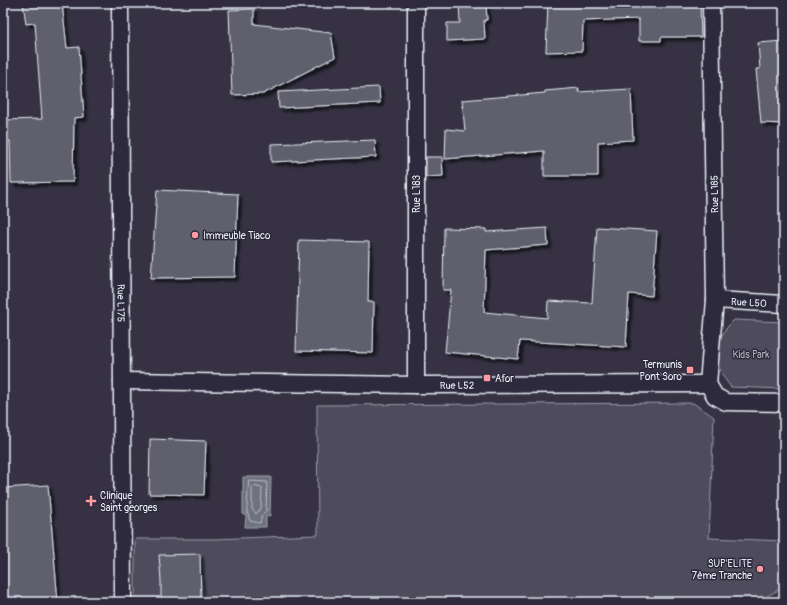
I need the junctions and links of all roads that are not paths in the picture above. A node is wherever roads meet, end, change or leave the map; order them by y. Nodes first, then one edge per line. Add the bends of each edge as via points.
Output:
1 (120, 3) edge
2 (416, 3) edge
3 (711, 3) edge
4 (715, 300) junction
5 (784, 304) edge
6 (122, 381) junction
7 (416, 384) junction
8 (708, 384) junction
9 (784, 403) edge
10 (123, 602) edge

1 - 6 street, Rue L175
2 - 7 street, Rue L183
3 - 4 street, Rue L185
4 - 5 street, Rue L50
4 - 8 street, Rue L185
6 - 7 street, Rue L52
6 - 10 street, Rue L175
7 - 8 street, Rue L52
8 - 9 street via 715,396 726,402

